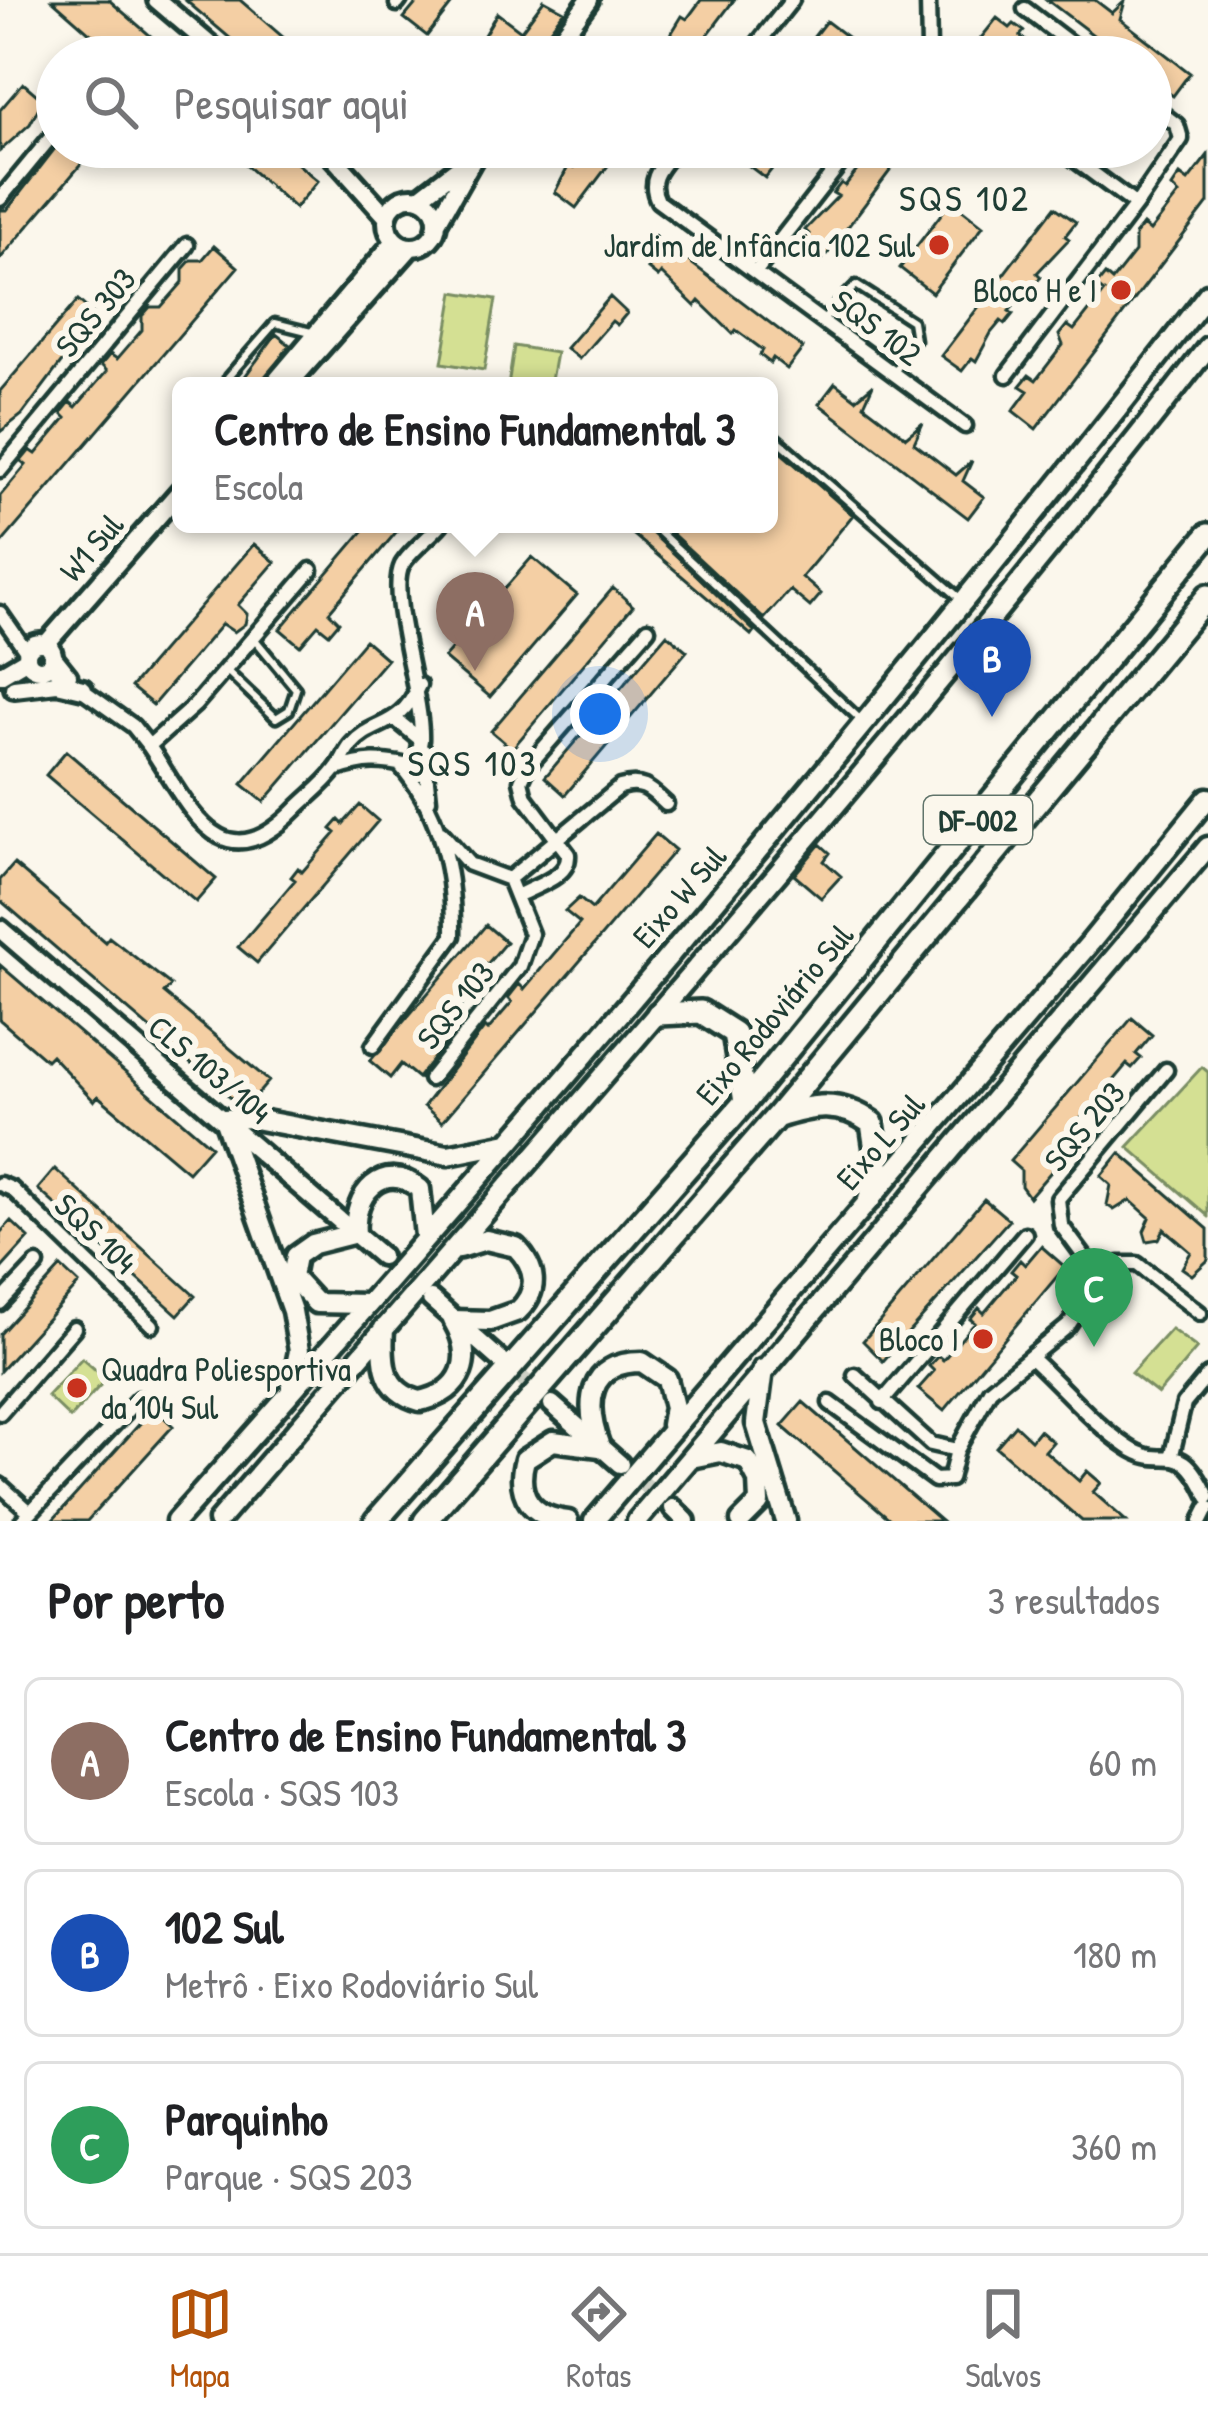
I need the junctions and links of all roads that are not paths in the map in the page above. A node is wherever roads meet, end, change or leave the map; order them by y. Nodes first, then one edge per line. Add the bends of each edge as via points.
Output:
1 (157, 0) edge
2 (589, 0) edge
3 (792, 0) edge
4 (928, 0) edge
5 (1025, 9) dead end
6 (199, 36) edge
7 (562, 36) edge
8 (764, 36) edge
9 (929, 36) edge
10 (1060, 36) edge
11 (1172, 121) edge
12 (1172, 152) edge
13 (36, 155) edge
14 (347, 168) edge
15 (453, 168) edge
16 (467, 168) edge
17 (660, 168) edge
18 (837, 168) edge
19 (1086, 168) edge
20 (1161, 168) edge
21 (356, 176) junction
22 (411, 198) junction
23 (0, 199) edge
24 (1136, 205) junction
25 (387, 217) junction
26 (438, 221) junction
27 (187, 244) dead end
28 (403, 244) junction
29 (757, 270) junction
30 (1208, 293) edge
31 (823, 320) junction
32 (324, 335) junction
33 (1208, 347) edge
34 (894, 374) junction
35 (1006, 375) dead end
36 (228, 377) edge
37 (281, 377) edge
38 (294, 377) edge
39 (965, 426) dead end
40 (778, 439) edge
41 (0, 470) edge
42 (172, 501) edge
43 (172, 516) edge
44 (433, 533) edge
45 (661, 533) edge
46 (1208, 535) edge
47 (311, 570) dead end
48 (1208, 596) edge
49 (964, 602) junction
50 (2, 615) edge
51 (648, 629) dead end
52 (253, 637) junction
53 (41, 655) junction
54 (225, 669) junction
55 (7, 682) edge
56 (418, 685) junction
57 (82, 689) junction
58 (0, 703) edge
59 (394, 718) junction
60 (865, 724) junction
61 (380, 730) junction
62 (149, 746) junction
63 (423, 746) junction
64 (393, 761) junction
65 (336, 770) junction
66 (1208, 798) edge
67 (429, 801) junction
68 (666, 803) dead end
69 (441, 832) junction
70 (559, 839) junction
71 (1208, 848) edge
72 (470, 864) junction
73 (509, 879) junction
74 (448, 883) junction
75 (519, 895) junction
76 (0, 929) edge
77 (658, 1013) junction
78 (374, 1046) dead end
79 (1166, 1070) dead end
80 (430, 1079) dead end
81 (746, 1102) junction
82 (776, 1118) junction
83 (224, 1119) junction
84 (510, 1142) junction
85 (0, 1184) edge
86 (870, 1198) junction
87 (356, 1233) junction
88 (1025, 1234) dead end
89 (424, 1236) junction
90 (460, 1248) junction
91 (381, 1256) dead end
92 (37, 1264) dead end
93 (1100, 1278) junction
94 (430, 1299) dead end
95 (0, 1303) edge
96 (367, 1304) junction
97 (1200, 1312) dead end
98 (453, 1319) junction
99 (152, 1325) dead end
100 (74, 1328) dead end
101 (384, 1328) junction
102 (1030, 1357) junction
103 (500, 1361) tunnel mouth
104 (764, 1367) junction
105 (855, 1375) dead end
106 (1208, 1375) edge
107 (290, 1394) junction
108 (138, 1399) dead end
109 (882, 1402) junction
110 (830, 1403) dead end
111 (552, 1404) tunnel mouth
112 (0, 1413) edge
113 (670, 1427) junction
114 (600, 1447) junction
115 (957, 1450) junction
116 (1172, 1454) junction
117 (691, 1458) junction
118 (620, 1464) tunnel mouth
119 (0, 1485) edge
120 (1208, 1497) edge
121 (1208, 1507) edge
122 (26, 1516) edge
123 (596, 1519) edge
124 (176, 1521) edge
125 (218, 1521) edge
126 (376, 1521) edge
127 (425, 1521) edge
128 (571, 1521) edge
129 (637, 1521) edge
130 (741, 1521) edge
131 (786, 1521) edge
132 (1201, 1521) edge

1 - 6 street
2 - 7 street
3 - 8 street
4 - 9 street
5 - 10 street
11 - 12 street via 1181,139
13 - 23 street
14 - 21 street
15 - 22 street
16 - 26 street
17 - 29 street, SQS 102 via 651,189 658,201
18 - 29 street
19 - 24 street
20 - 24 street
21 - 22 street
21 - 25 street
22 - 25 street
22 - 26 street via 431,206
24 - 35 street
25 - 28 street
26 - 28 street via 433,237
27 - 41 street, SQS 303
28 - 32 street
29 - 31 street, SQS 102
30 - 49 main road, Eixo W Sul
31 - 34 street, SQS 102
31 - 34 lane via 856,285 912,321 915,340
32 - 36 lane via 274,323
32 - 37 street
32 - 38 street
33 - 77 main road, Eixo W Sul via 1048,554
34 - 39 street, SQS 102
40 - 49 lane
42 - 53 street, W1 Sul
43 - 53 street, W1 Sul
44 - 56 street, SQS 103 via 402,566 398,589
45 - 60 lane
46 - 81 highway, Eixo Rodoviário Sul / DF-002
47 - 52 street
48 - 82 highway, Eixo Rodoviário Sul / DF-002
49 - 60 main road, Eixo W Sul
50 - 53 street
51 - 70 street via 527,766 525,796
52 - 54 street
52 - 54 lane via 296,689 289,710 276,718
53 - 55 street, W1 Sul
53 - 57 street
54 - 62 street
55 - 57 street
55 - 58 street, W1 Sul
56 - 59 street
56 - 63 street, SQS 103
57 - 62 street
59 - 61 street
59 - 63 street
60 - 84 main road, Eixo W Sul
61 - 64 street, SQS 103
61 - 65 street via 351,743
62 - 65 street via 208,830 234,844 270,836
63 - 64 street via 409,766
63 - 67 street, SQS 103
64 - 65 street
64 - 67 street, SQS 103
66 - 86 main road, Eixo L Sul
67 - 69 street, SQS 103
68 - 70 street via 634,782
69 - 72 street, SQS 103
69 - 74 street, SQS 103
70 - 73 street
70 - 75 street via 568,854 564,871
71 - 104 main road, Eixo L Sul
72 - 73 street, SQS 103
72 - 74 street
73 - 75 street, SQS 103
74 - 78 street, SQS 103 via 453,935 446,953
75 - 80 street, SQS 103 via 531,934 520,966
76 - 83 street, CLS 103/104
77 - 81 highway via 700,1012 734,1033
77 - 90 main road, Eixo W Sul
79 - 93 street, SQS 203 via 1055,1208
81 - 126 highway, Eixo Rodoviário Sul / DF-002
82 - 86 highway via 828,1105 872,1123 879,1170
82 - 127 highway, Eixo Rodoviário Sul / DF-002
83 - 84 main road via 448,1155
83 - 87 street, CLS 103/104
83 - 107 main road via 292,1311 299,1351
84 - 89 main road, Eixo W Sul
85 - 99 street, SQS 104
86 - 113 main road, Eixo L Sul
87 - 89 main road via 361,1195 395,1177 420,1189
87 - 91 street, CLS 103/104
87 - 96 main road via 303,1249 292,1277 316,1303
88 - 109 street
89 - 96 main road, Eixo W Sul
90 - 98 main road via 486,1240 516,1247 533,1286 518,1311 490,1321
90 - 101 main road, Eixo W Sul
92 - 95 street, SQS 104
93 - 97 street via 1119,1264 1137,1264
93 - 102 street via 1067,1327
94 - 98 street
96 - 107 main road, Eixo W Sul
98 - 101 main road via 466,1350 460,1378 420,1402 388,1379
98 - 103 street
100 - 112 street
101 - 125 main road, Eixo W Sul
102 - 115 street via 990,1390
102 - 116 street via 1124,1445 1143,1456
104 - 117 main road, Eixo L Sul
104 - 131 main road via 756,1424
105 - 109 street
106 - 116 street via 1184,1404
107 - 124 main road, Eixo W Sul
108 - 122 street
109 - 115 street via 931,1444
110 - 115 street via 935,1480 950,1480
111 - 114 street
113 - 114 main road via 667,1379 642,1363 613,1366 593,1384 590,1400
113 - 123 main road, Eixo L Sul
114 - 118 street
114 - 128 main road via 553,1442 525,1460 524,1498 536,1512
116 - 120 street via 1197,1473
117 - 129 main road, Eixo L Sul
117 - 130 main road via 721,1452 748,1461 759,1503
119 - 122 street
121 - 132 street
123 - 128 main road

